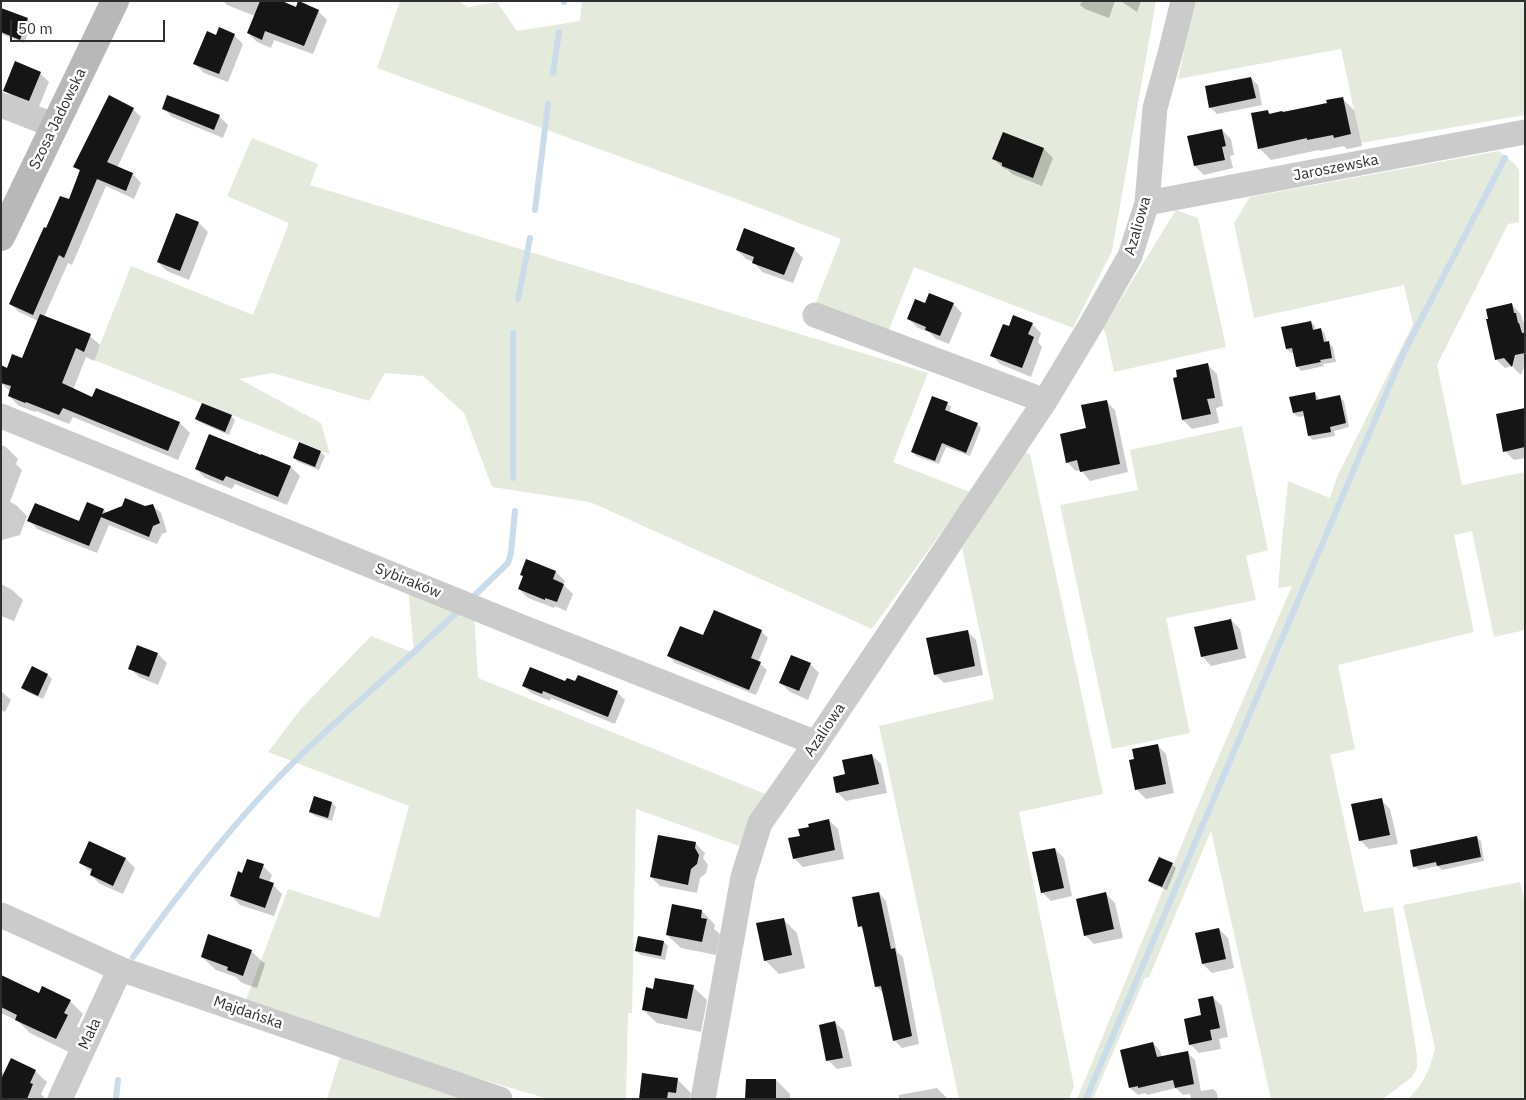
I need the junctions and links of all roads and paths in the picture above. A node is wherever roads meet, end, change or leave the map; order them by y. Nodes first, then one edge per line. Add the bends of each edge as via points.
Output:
1 (115, 1) edge
2 (1183, 1) edge
3 (1, 104) edge
4 (55, 126) junction
5 (1525, 132) edge
6 (1147, 203) junction
7 (1, 237) edge
8 (815, 315) dead end
9 (1045, 401) junction
10 (1, 416) edge
11 (816, 743) junction
12 (1, 916) edge
13 (120, 969) junction
14 (60, 1099) edge
15 (500, 1099) edge
16 (703, 1099) edge

1 - 4 main road, Szosa Jadowska
2 - 6 street, Azaliowa via 1155,108
3 - 4 street
4 - 7 main road, Szosa Jadowska
5 - 6 street, Jaroszewska
6 - 9 street, Azaliowa via 1130,256
8 - 9 street
9 - 11 street, Azaliowa
10 - 11 street, Sybiraków
11 - 16 street, Azaliowa via 760,822 743,877
12 - 13 street, Majdańska
13 - 14 street, Mała
13 - 15 street, Majdańska

